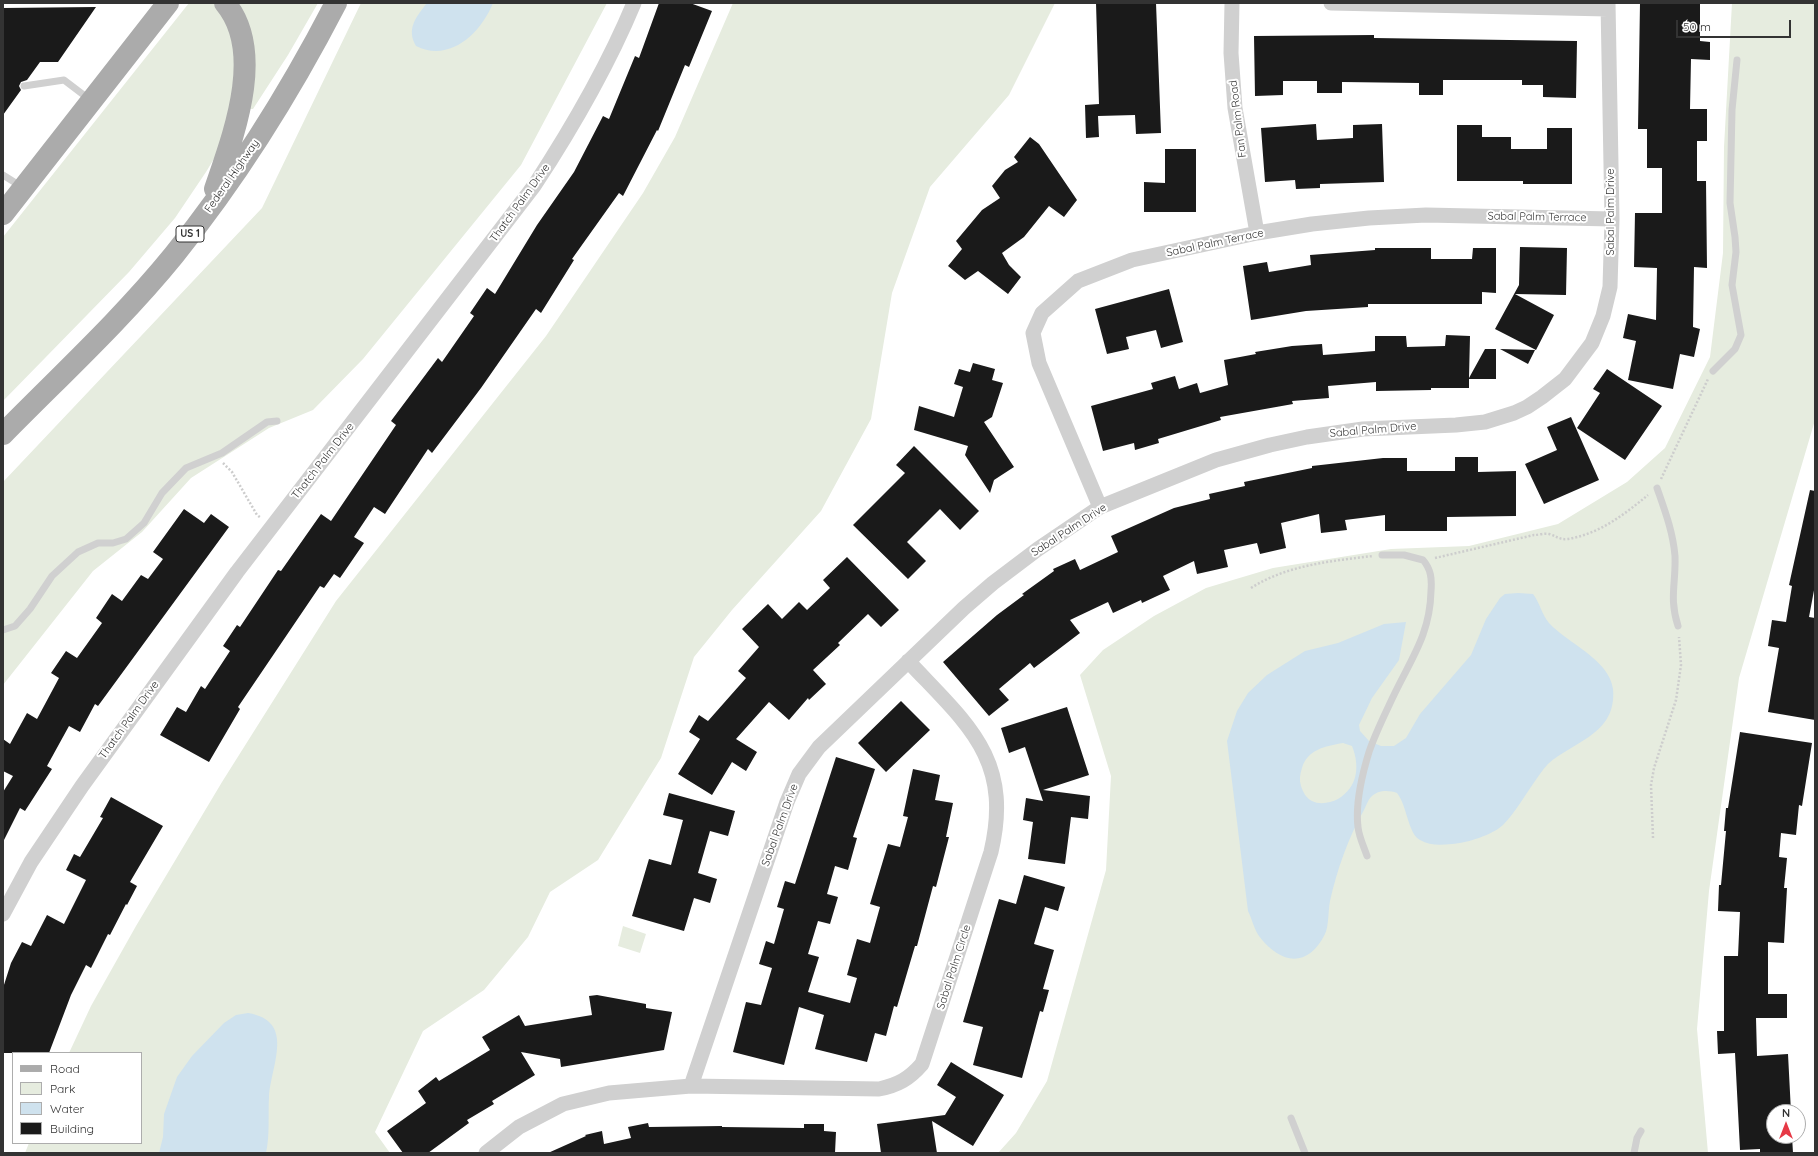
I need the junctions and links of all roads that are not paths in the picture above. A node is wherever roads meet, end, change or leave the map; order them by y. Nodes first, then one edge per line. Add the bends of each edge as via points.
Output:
1 (168, 3) edge
2 (225, 3) edge
3 (336, 3) edge
4 (634, 3) edge
5 (1232, 3) edge
6 (1331, 3) edge
7 (1608, 6) edge
8 (1737, 60) dead end
9 (24, 86) dead end
10 (91, 101) junction
11 (3, 175) edge
12 (23, 188) junction
13 (208, 211) junction
14 (3, 214) edge
15 (1612, 219) junction
16 (1256, 233) junction
17 (1713, 370) road end
18 (277, 421) dead end
19 (3, 434) edge
20 (1657, 488) road end
21 (1100, 507) junction
22 (1382, 554) road end
23 (1678, 626) road end
24 (3, 630) edge
25 (908, 661) junction
26 (1367, 856) dead end
27 (3, 914) edge
28 (691, 1086) junction
29 (1291, 1118) dead end
30 (1641, 1131) dead end
31 (486, 1153) edge
32 (1305, 1153) edge
33 (1634, 1153) edge

1 - 10 main road
2 - 13 main road via 232,11 241,36 244,67 242,96 232,138
3 - 13 main road, Federal Highway / US 1 via 265,128
4 - 27 street, Thatch Palm Drive via 596,85 534,186 237,572 82,786 31,862
5 - 16 street, Fan Palm Road via 1231,52 1235,108
6 - 7 street
7 - 15 street, Sabal Palm Drive
8 - 17 lane via 1732,110 1730,203 1736,237 1732,285 1740,335 1735,349
9 - 10 lane via 64,80
10 - 12 main road
11 - 12 lane
12 - 14 main road
13 - 19 main road, Federal Highway / US 1 via 139,295
15 - 16 street, Sabal Palm Terrace via 1426,215 1326,222
15 - 21 street, Sabal Palm Drive via 1610,287 1598,330 1584,356 1565,379 1527,407 1485,422 1363,429 1270,445 1216,460
16 - 21 street, Sabal Palm Terrace via 1132,260 1078,281 1042,313 1034,333 1039,363
18 - 24 lane via 260,425 237,444 179,473 162,493 144,523 126,539 113,543 98,543 78,552 52,576 15,626
20 - 23 lane via 1672,532 1675,556 1673,610
21 - 25 street, Sabal Palm Drive via 993,583
22 - 26 lane via 1404,555 1423,560 1432,579 1428,622 1423,638 1392,699 1363,776 1358,828
25 - 28 street, Sabal Palm Drive via 819,747 799,774 787,802
25 - 28 street, Sabal Palm Circle via 968,725 977,739 991,769 997,802 997,819 991,852 922,1064 911,1077 896,1085 879,1089
28 - 31 street via 609,1093 564,1104 519,1127
29 - 32 lane
30 - 33 lane

